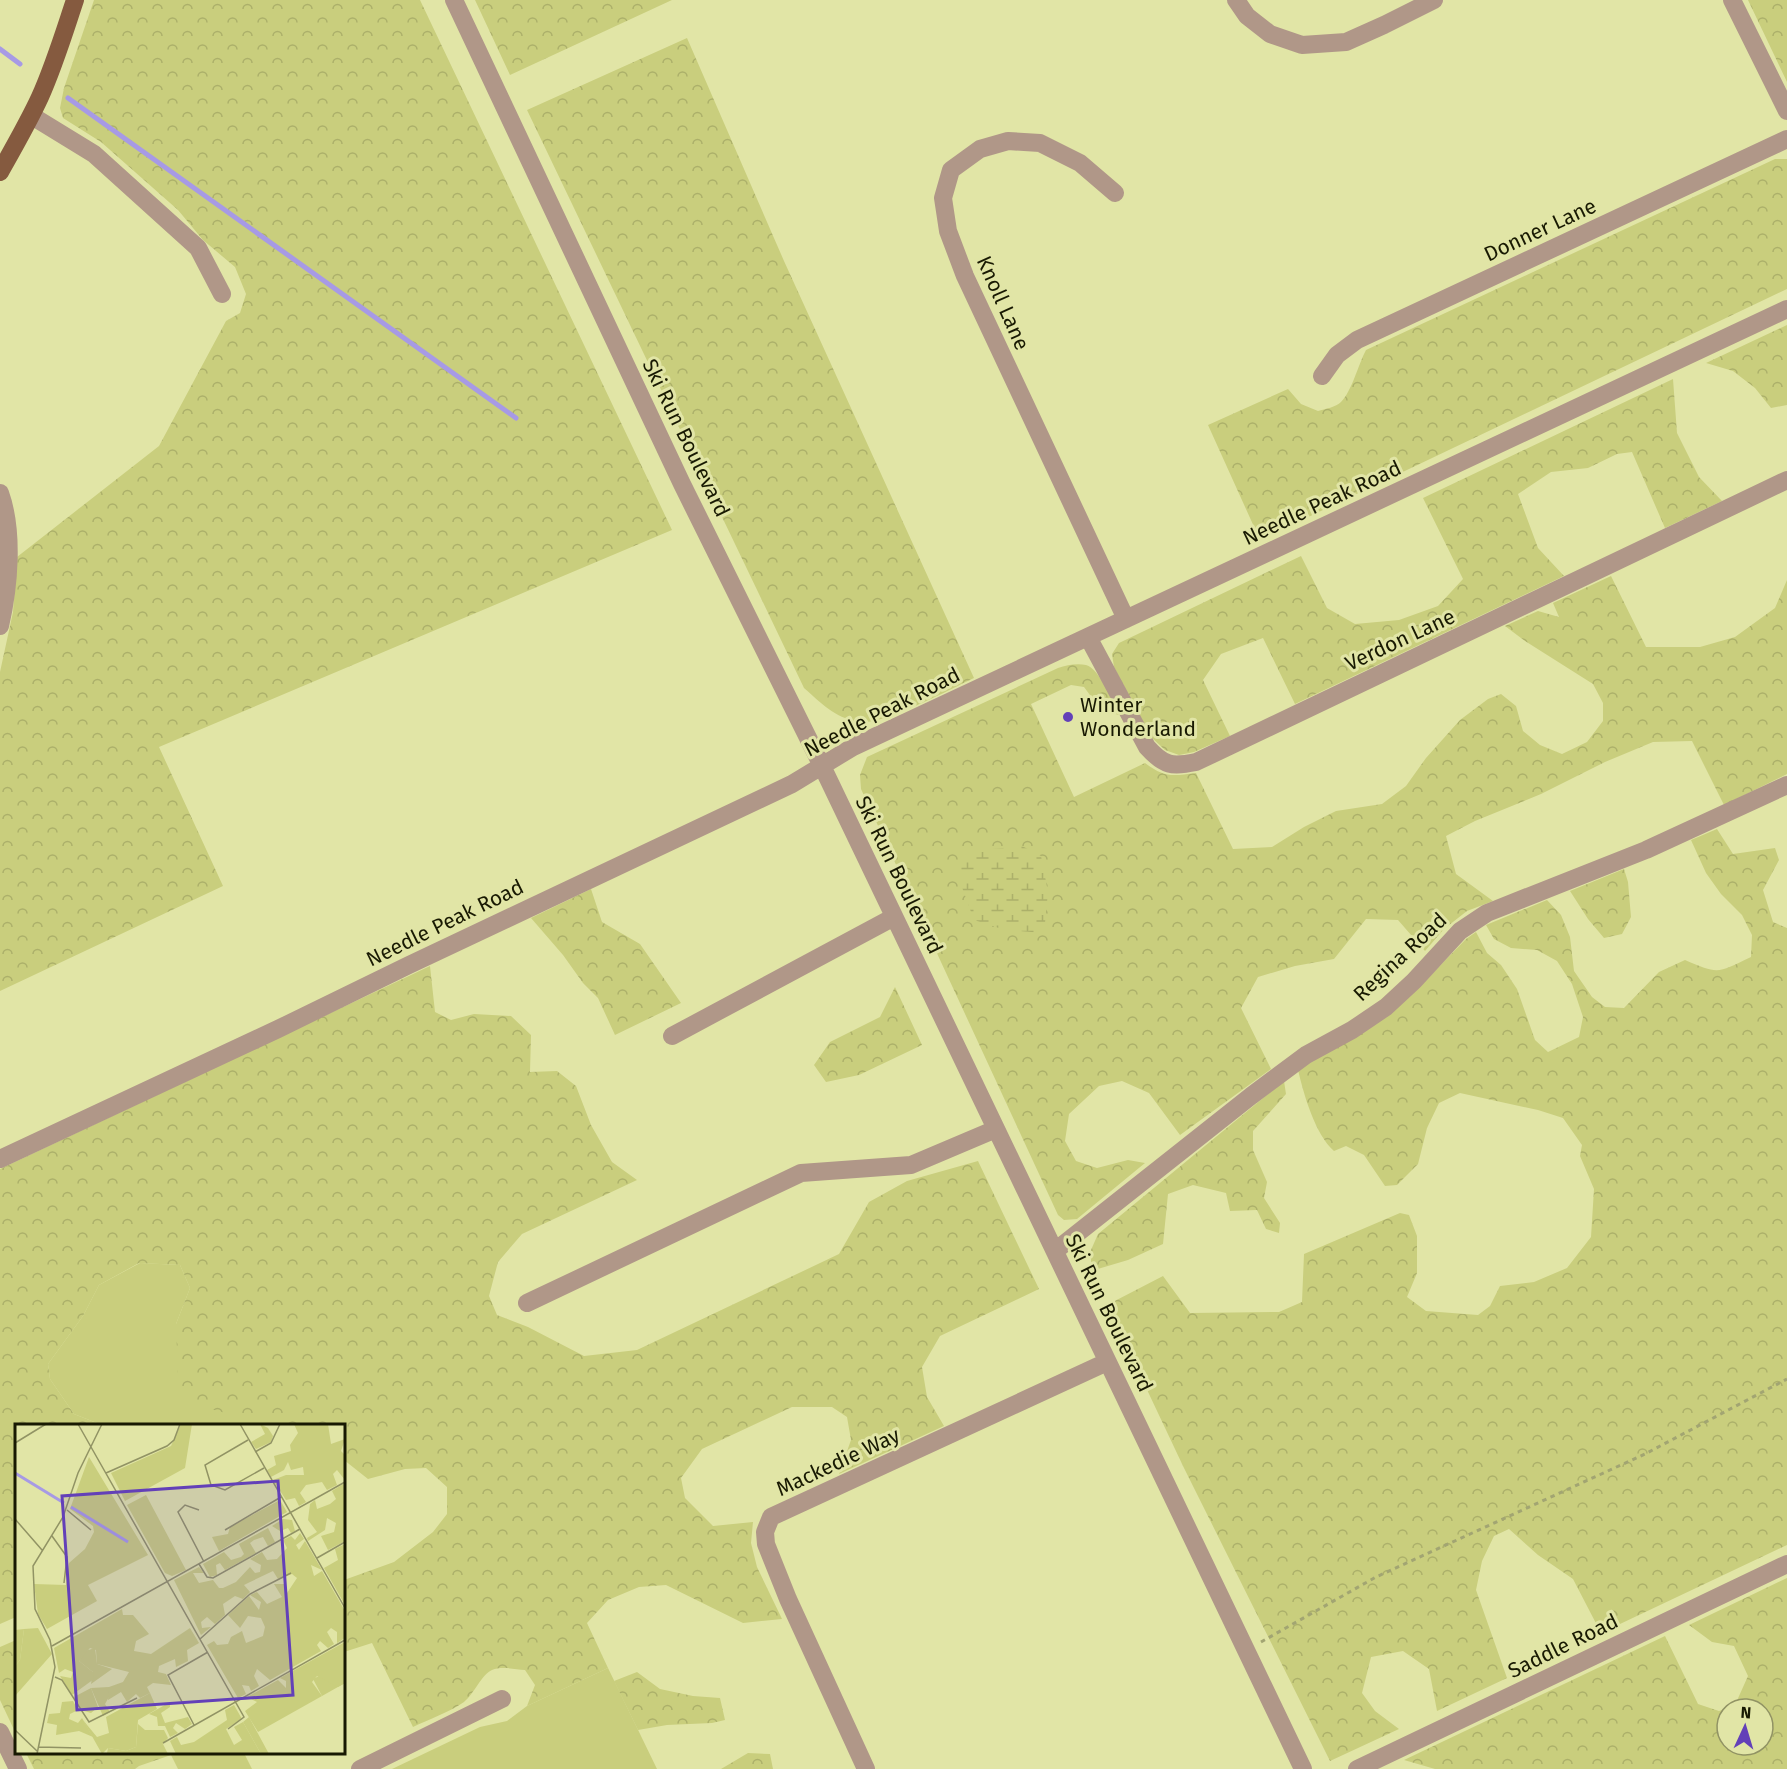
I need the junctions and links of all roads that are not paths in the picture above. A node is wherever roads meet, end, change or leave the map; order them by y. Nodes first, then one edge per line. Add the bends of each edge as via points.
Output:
1 (75, 0) edge
2 (454, 0) edge
3 (1236, 0) edge
4 (1434, 0) edge
5 (1732, 0) edge
6 (1787, 111) edge
7 (32, 116) junction
8 (1787, 139) edge
9 (0, 172) edge
10 (1115, 194) dead end
11 (222, 294) dead end
12 (1787, 309) edge
13 (1322, 376) dead end
14 (1787, 480) edge
15 (0, 494) edge
16 (1126, 619) junction
17 (0, 627) edge
18 (1088, 637) junction
19 (822, 766) junction
20 (1787, 785) edge
21 (894, 917) junction
22 (672, 1036) dead end
23 (996, 1129) junction
24 (0, 1159) edge
25 (1055, 1251) junction
26 (527, 1303) dead end
27 (1107, 1362) junction
28 (1787, 1564) edge
29 (502, 1699) dead end
30 (0, 1732) edge
31 (18, 1769) edge
32 (360, 1769) edge
33 (867, 1769) edge
34 (1303, 1769) edge
35 (1358, 1769) edge

1 - 7 main road
2 - 19 street, Ski Run Boulevard via 682,484
3 - 4 street via 1247,16 1270,34 1302,45 1346,42
5 - 6 street
7 - 9 main road
7 - 11 street via 94,154 198,248
8 - 13 street, Donner Lane via 1357,340 1337,355
10 - 16 street, Knoll Lane via 1080,163 1040,143 1008,141 980,149 951,170 943,198 948,231 965,276
12 - 16 street, Needle Peak Road
14 - 18 street, Verdon Lane via 1196,762 1177,766 1157,758 1147,747
15 - 17 street via 9,548
16 - 18 street, Needle Peak Road
18 - 19 street, Needle Peak Road via 853,747
19 - 21 street, Ski Run Boulevard
19 - 24 street, Needle Peak Road via 792,784
20 - 25 street, Regina Road via 1646,850 1487,913 1460,931 1386,1007 1306,1055
21 - 22 street
21 - 23 street, Ski Run Boulevard
23 - 25 street, Ski Run Boulevard
23 - 26 street via 911,1165 801,1173
25 - 27 street, Ski Run Boulevard
27 - 33 street, Mackedie Way via 771,1518 765,1532 766,1544
27 - 34 street, Ski Run Boulevard
28 - 35 street, Saddle Road
29 - 32 street
30 - 31 street

